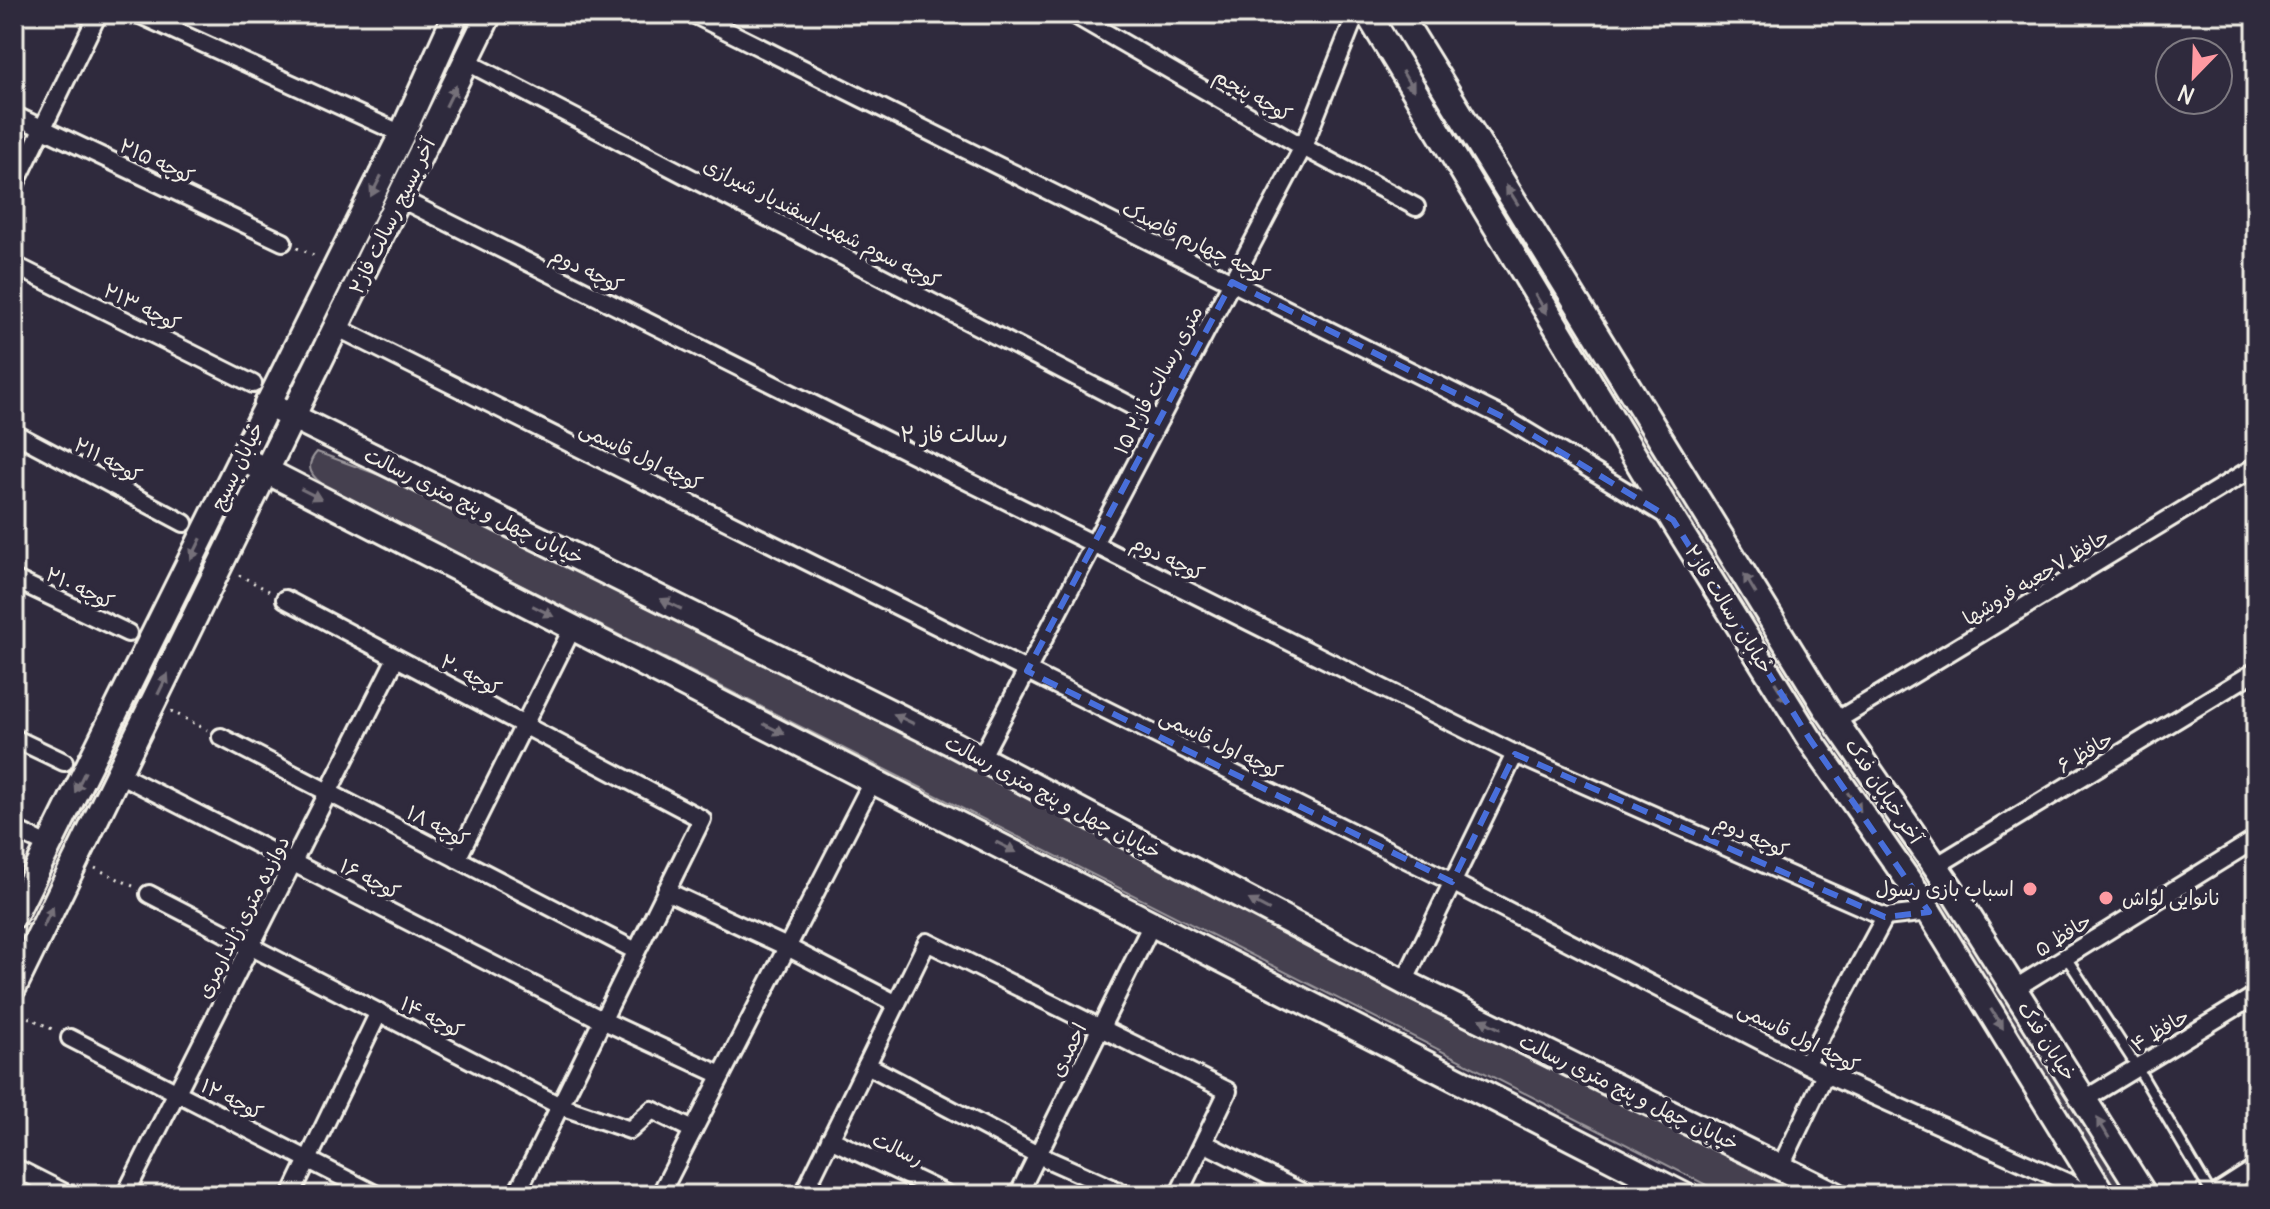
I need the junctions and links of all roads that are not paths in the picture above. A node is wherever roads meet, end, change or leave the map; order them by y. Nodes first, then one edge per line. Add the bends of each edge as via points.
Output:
1 (98, 14) edge
2 (138, 14) edge
3 (456, 14) edge
4 (489, 14) edge
5 (693, 14) edge
6 (1073, 14) edge
7 (1356, 14) edge
8 (1368, 14) edge
9 (1399, 14) edge
10 (467, 62) junction
11 (14, 115) edge
12 (43, 129) junction
13 (402, 134) junction
14 (1303, 147) junction
15 (14, 187) edge
16 (401, 199) junction
17 (1416, 207) dead end
18 (283, 242) road end
19 (14, 265) edge
20 (1232, 282) junction
21 (338, 328) junction
22 (1620, 369) junction
23 (1591, 386) junction
24 (260, 394) junction
25 (294, 418) junction
26 (1159, 420) junction
27 (14, 433) edge
28 (241, 458) junction
29 (2256, 466) edge
30 (267, 472) junction
31 (1673, 520) junction
32 (184, 523) dead end
33 (1094, 544) junction
34 (14, 579) edge
35 (285, 599) road end
36 (573, 627) junction
37 (128, 633) dead end
38 (396, 658) junction
39 (1027, 671) junction
40 (2256, 671) edge
41 (1836, 721) junction
42 (525, 726) junction
43 (221, 737) road end
44 (14, 738) edge
45 (1809, 738) junction
46 (1515, 754) junction
47 (981, 758) junction
48 (64, 762) dead end
49 (119, 774) junction
50 (873, 780) junction
51 (328, 792) junction
52 (14, 829) edge
53 (2256, 839) edge
54 (49, 846) junction
55 (77, 859) junction
56 (457, 859) junction
57 (293, 862) junction
58 (1936, 866) junction
59 (1452, 882) junction
60 (1950, 887) joint
61 (666, 891) junction
62 (149, 894) road end
63 (1929, 912) junction
64 (14, 916) edge
65 (1885, 917) junction
66 (1153, 922) junction
67 (251, 946) junction
68 (787, 947) junction
69 (636, 951) junction
70 (2066, 957) junction
71 (1404, 982) junction
72 (14, 987) edge
73 (2014, 989) junction
74 (2256, 995) edge
75 (897, 1004) junction
76 (379, 1012) junction
77 (602, 1020) junction
78 (1101, 1027) junction
79 (70, 1038) road end
80 (1806, 1064) junction
81 (867, 1065) junction
82 (2137, 1067) junction
83 (1825, 1074) junction
84 (721, 1075) junction
85 (177, 1093) junction
86 (2085, 1099) junction
87 (560, 1106) junction
88 (693, 1130) junction
89 (830, 1139) junction
90 (1204, 1143) junction
91 (1038, 1155) junction
92 (309, 1161) junction
93 (1781, 1166) junction
94 (14, 1167) edge
95 (2256, 1168) edge
96 (69, 1195) edge
97 (125, 1195) edge
98 (291, 1195) edge
99 (377, 1195) edge
100 (516, 1195) edge
101 (660, 1195) edge
102 (803, 1195) edge
103 (948, 1195) edge
104 (1018, 1195) edge
105 (1128, 1195) edge
106 (1178, 1195) edge
107 (1307, 1195) edge
108 (1683, 1195) edge
109 (1836, 1195) edge
110 (2086, 1195) edge
111 (2103, 1195) edge
112 (2144, 1195) edge
113 (2213, 1195) edge

1 - 12 street
2 - 13 street
3 - 13 main road, خیابان بسیج
4 - 10 main road, آخر بسیج رسالت فاز۲
5 - 20 street, کوچه چهارم قاصدک
6 - 14 street, کوچه پنجم
7 - 14 street, ۱۵ متری رسالت فاز۲
8 -> 23 main road, خیابان رسالت فاز۲
22 -> 9 main road, خیابان رسالت فاز۲
16 -> 10 main road, آخر بسیج رسالت فاز۲
10 - 26 street, کوچه سوم شهید اسفندیار شیرازی
11 - 12 street, کوچه ۲۱۵
12 - 15 street
12 - 18 street, کوچه ۲۱۵
13 -> 24 main road, خیابان بسیج via 337,264
14 - 17 street, کوچه پنجم
14 - 20 street, ۱۵ متری رسالت فاز۲
16 - 21 main road, آخر بسیج رسالت فاز۲
16 - 33 street, کوچه دوم
19 - 24 street, کوچه ۲۱۳
20 - 26 street, ۱۵ متری رسالت فاز۲
20 - 31 street, کوچه چهارم قاصدک via 1503,417
21 - 25 main road, آخر بسیج رسالت فاز۲
21 - 39 street, کوچه اول قاسمی
22 - 23 main road
41 -> 22 main road, خیابان رسالت فاز۲
23 - 31 main road, خیابان رسالت فاز۲
24 - 25 main road, خیابان چهل و پنج متری رسالت
24 - 28 main road, خیابان بسیج
25 - 30 main road, خیابان بسیج
47 -> 25 main road, خیابان چهل و پنج متری رسالت
26 - 33 street, ۱۵ متری رسالت فاز۲
27 - 32 street, کوچه ۲۱۱
28 - 30 main road
28 -> 54 main road, خیابان بسیج
29 - 41 street, حافظ ۷جعبه فروشها
30 -> 36 main road
49 -> 30 main road, خیابان بسیج
31 -> 45 main road, خیابان رسالت فاز۲
33 - 39 street, ۱۵ متری رسالت فاز۲
33 - 46 street, کوچه دوم
34 - 37 street, ۲۱۰ کوچه
35 - 38 street, ۲۰ کوچه
36 - 42 street
36 -> 50 main road
38 - 42 street, ۲۰ کوچه
38 - 51 street, دوازده متری ژاندارمری
39 - 47 street, ۱۵ متری رسالت فاز۲
39 - 59 street, کوچه اول قاسمی
40 - 58 street, حافظ ۶
41 - 45 main road, آخر خیابان فدک
41 - 58 main road, آخر خیابان فدک
42 - 56 street
42 - 61 street, ۲۰ کوچه via 702,819
43 - 51 street, ۱۸ کوچه
44 - 48 street
45 -> 63 main road, خیابان رسالت فاز۲
46 - 59 street
46 - 65 street, کوچه دوم
71 -> 47 main road, خیابان چهل و پنج متری رسالت
49 - 55 main road, خیابان بسیج
49 - 57 street, ۱۶ کوچه
50 -> 66 main road
50 - 68 street
51 - 56 street, ۱۸ کوچه
51 - 57 street, دوازده متری ژاندارمری
52 - 54 street
53 - 70 street, حافظ ۵
54 - 55 main road
54 - 64 main road, خیابان بسیج
72 -> 55 main road, خیابان بسیج
56 - 69 street, ۱۸ کوچه
57 - 67 street, دوازده متری ژاندارمری
57 - 77 street, ۱۶ کوچه
58 - 60 main road, آخر خیابان فدک
59 - 71 street
59 - 80 street, کوچه اول قاسمی
60 - 73 main road, خیابان فدک
61 - 68 street
61 - 69 street
62 - 67 street, ‍‍ ۱۴ کوچه
63 - 65 street
63 -> 111 main road, خیابان رسالت فاز۲
65 - 80 street
66 - 78 street, احمدی
66 - 108 main road
67 - 76 street, ‍‍ ۱۴ کوچه
67 - 85 street, دوازده متری ژاندارمری
68 - 75 street
68 - 84 street
69 - 77 street
70 - 73 street, حافظ ۵
70 - 82 lane
93 -> 71 main road, خیابان چهل و پنج متری رسالت
73 - 86 main road, خیابان فدک
74 - 82 street, حافظ ۴
75 - 78 street via 927,942
75 - 81 street
76 - 87 street, ‍‍ ۱۴ کوچه
76 - 92 street
77 - 84 street, ۱۶ کوچه
77 - 87 street
78 - 90 street via 1228,1091
78 - 91 street, احمدی
79 - 85 street, ۱۲ کوچه
80 - 83 street, کوچه اول قاسمی
81 - 89 street
81 - 91 street
82 - 86 street, حافظ ۴
82 - 113 lane
83 - 93 street
83 - 110 street, کوچه اول قاسمی
84 - 88 street
85 - 92 street, ۱۲ کوچه
85 - 97 street, دوازده متری ژاندارمری
112 -> 86 main road, خیابان فدک
87 - 88 street, ‍‍ ۱۴ کوچه via 630,1130 652,1110
87 - 100 street
88 - 101 street
89 - 102 street
89 - 103 street, رسالت
90 - 106 street
90 - 107 street
91 - 104 street, احمدی
91 - 105 street
92 - 98 street
92 - 99 street, ۱۲ کوچه
93 - 109 main road, خیابان چهل و پنج متری رسالت
94 - 96 street
95 - 113 street

